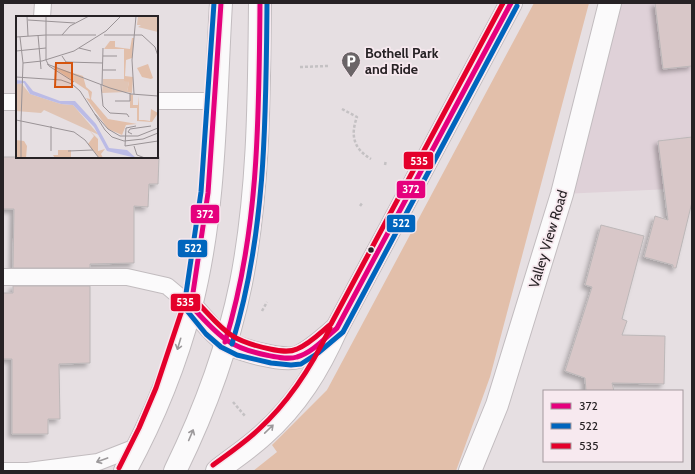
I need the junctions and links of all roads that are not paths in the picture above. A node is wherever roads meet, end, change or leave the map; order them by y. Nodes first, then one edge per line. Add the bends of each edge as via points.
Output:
1 (44, 3) edge
2 (220, 3) edge
3 (260, 3) edge
4 (511, 3) edge
5 (610, 3) edge
6 (42, 16) edge
7 (158, 101) edge
8 (215, 101) junction
9 (3, 102) edge
10 (16, 102) edge
11 (3, 277) edge
12 (191, 306) junction
13 (337, 328) junction
14 (225, 342) junction
15 (139, 446) junction
16 (3, 471) edge
17 (28, 471) edge
18 (124, 471) edge
19 (175, 471) edge
20 (217, 471) edge
21 (470, 471) edge

1 - 6 lane
2 - 8 main road
3 - 14 main road via 253,202 242,280
4 - 13 main road
5 - 21 main road, Valley View Road via 562,194 497,405
7 - 8 lane
8 - 12 main road via 207,214
9 - 10 lane
11 - 12 lane via 127,277 167,286
12 - 14 main road
12 -> 15 main road via 161,394
13 - 14 main road via 313,348 297,357 284,360 270,358
20 -> 13 main road via 262,436 298,398 326,354
19 -> 14 main road via 203,408
15 -> 17 lane via 98,462
15 - 18 main road
16 - 17 lane

